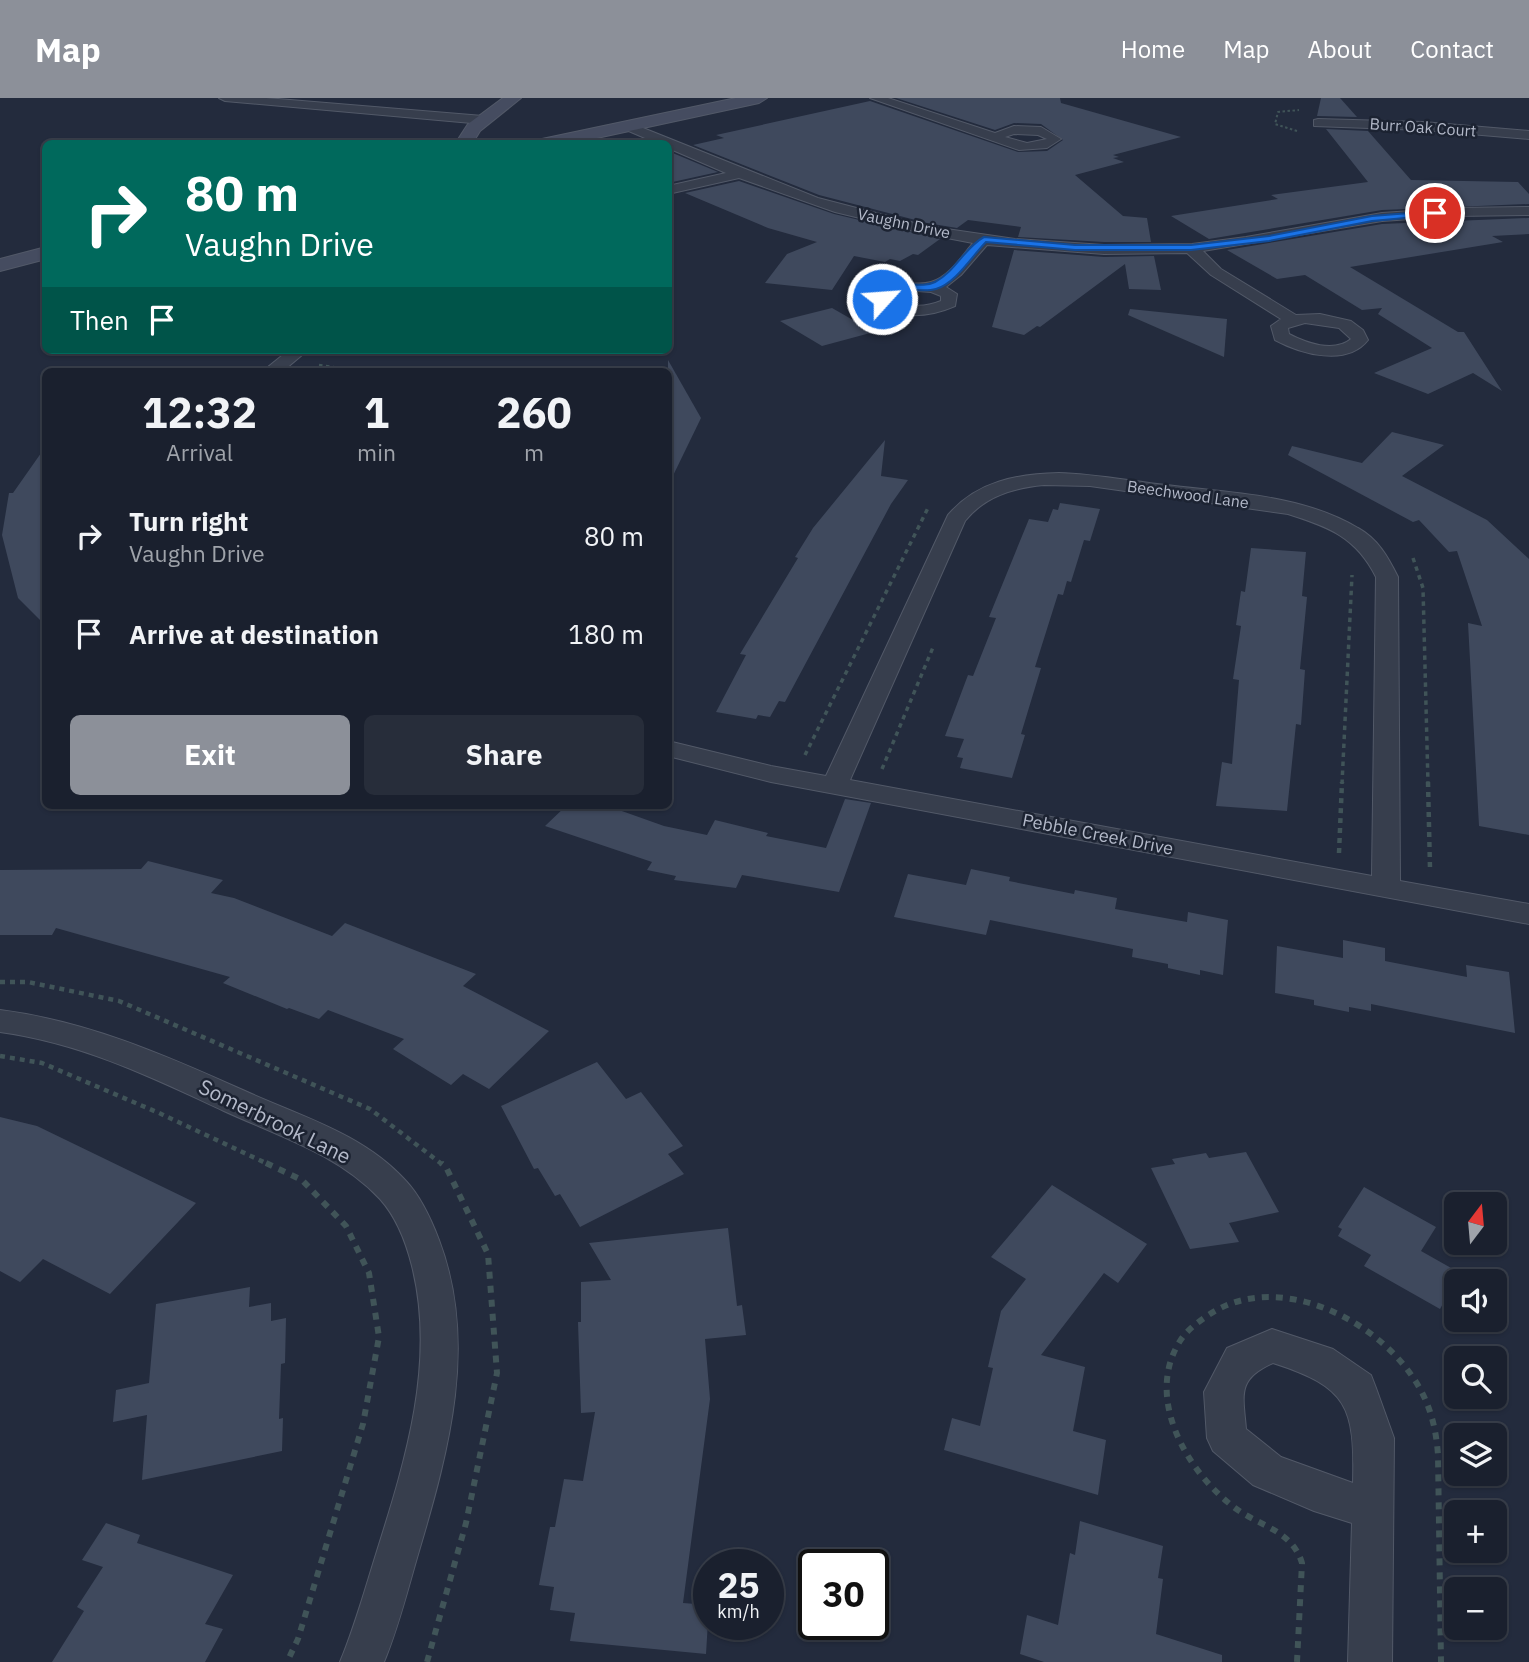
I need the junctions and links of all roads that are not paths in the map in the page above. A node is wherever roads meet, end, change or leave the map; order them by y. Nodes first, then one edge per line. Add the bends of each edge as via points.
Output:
1 (225, 98) edge
2 (513, 98) edge
3 (760, 98) edge
4 (876, 98) edge
5 (483, 120) junction
6 (1318, 123) dead end
7 (628, 126) junction
8 (1529, 135) edge
9 (998, 138) dead end
10 (466, 140) edge
11 (561, 140) edge
12 (662, 140) edge
13 (672, 144) edge
14 (742, 173) junction
15 (672, 189) edge
16 (1529, 211) edge
17 (984, 239) junction
18 (1191, 248) junction
19 (42, 254) edge
20 (0, 265) edge
21 (934, 287) dead end
22 (1293, 320) dead end
23 (304, 357) edge
24 (279, 368) edge
25 (672, 749) edge
26 (835, 785) junction
27 (1386, 888) junction
28 (1529, 914) edge
29 (0, 1021) edge
30 (1372, 1508) junction
31 (362, 1662) edge
32 (1370, 1662) edge

1 - 5 street
2 - 5 street
3 - 7 street
4 - 9 street
5 - 10 street
6 - 8 street, Burr Oak Court
7 - 11 street
7 - 12 street, Vaughn Drive
13 - 14 street, Vaughn Drive
14 - 15 street
14 - 17 street, Vaughn Drive via 841,210
16 - 18 street, Vaughn Drive via 1372,218 1269,239
17 - 18 street, Vaughn Drive via 1075,248
17 - 21 street
18 - 22 street via 1216,272
19 - 20 street
23 - 24 street
25 - 26 street, Pebble Creek Drive
26 - 27 street, Pebble Creek Drive
26 - 27 street, Beechwood Lane via 955,519 979,495 1017,483 1072,478 1285,507 1359,538 1375,551 1387,577
27 - 28 street, Pebble Creek Drive
29 - 31 street, Somerbrook Lane via 111,1045 346,1151 394,1191 424,1240 437,1298 439,1375 419,1478
30 - 30 street via 1374,1438 1357,1388 1320,1361 1272,1346 1240,1360 1223,1392 1227,1438 1267,1471
30 - 32 street

